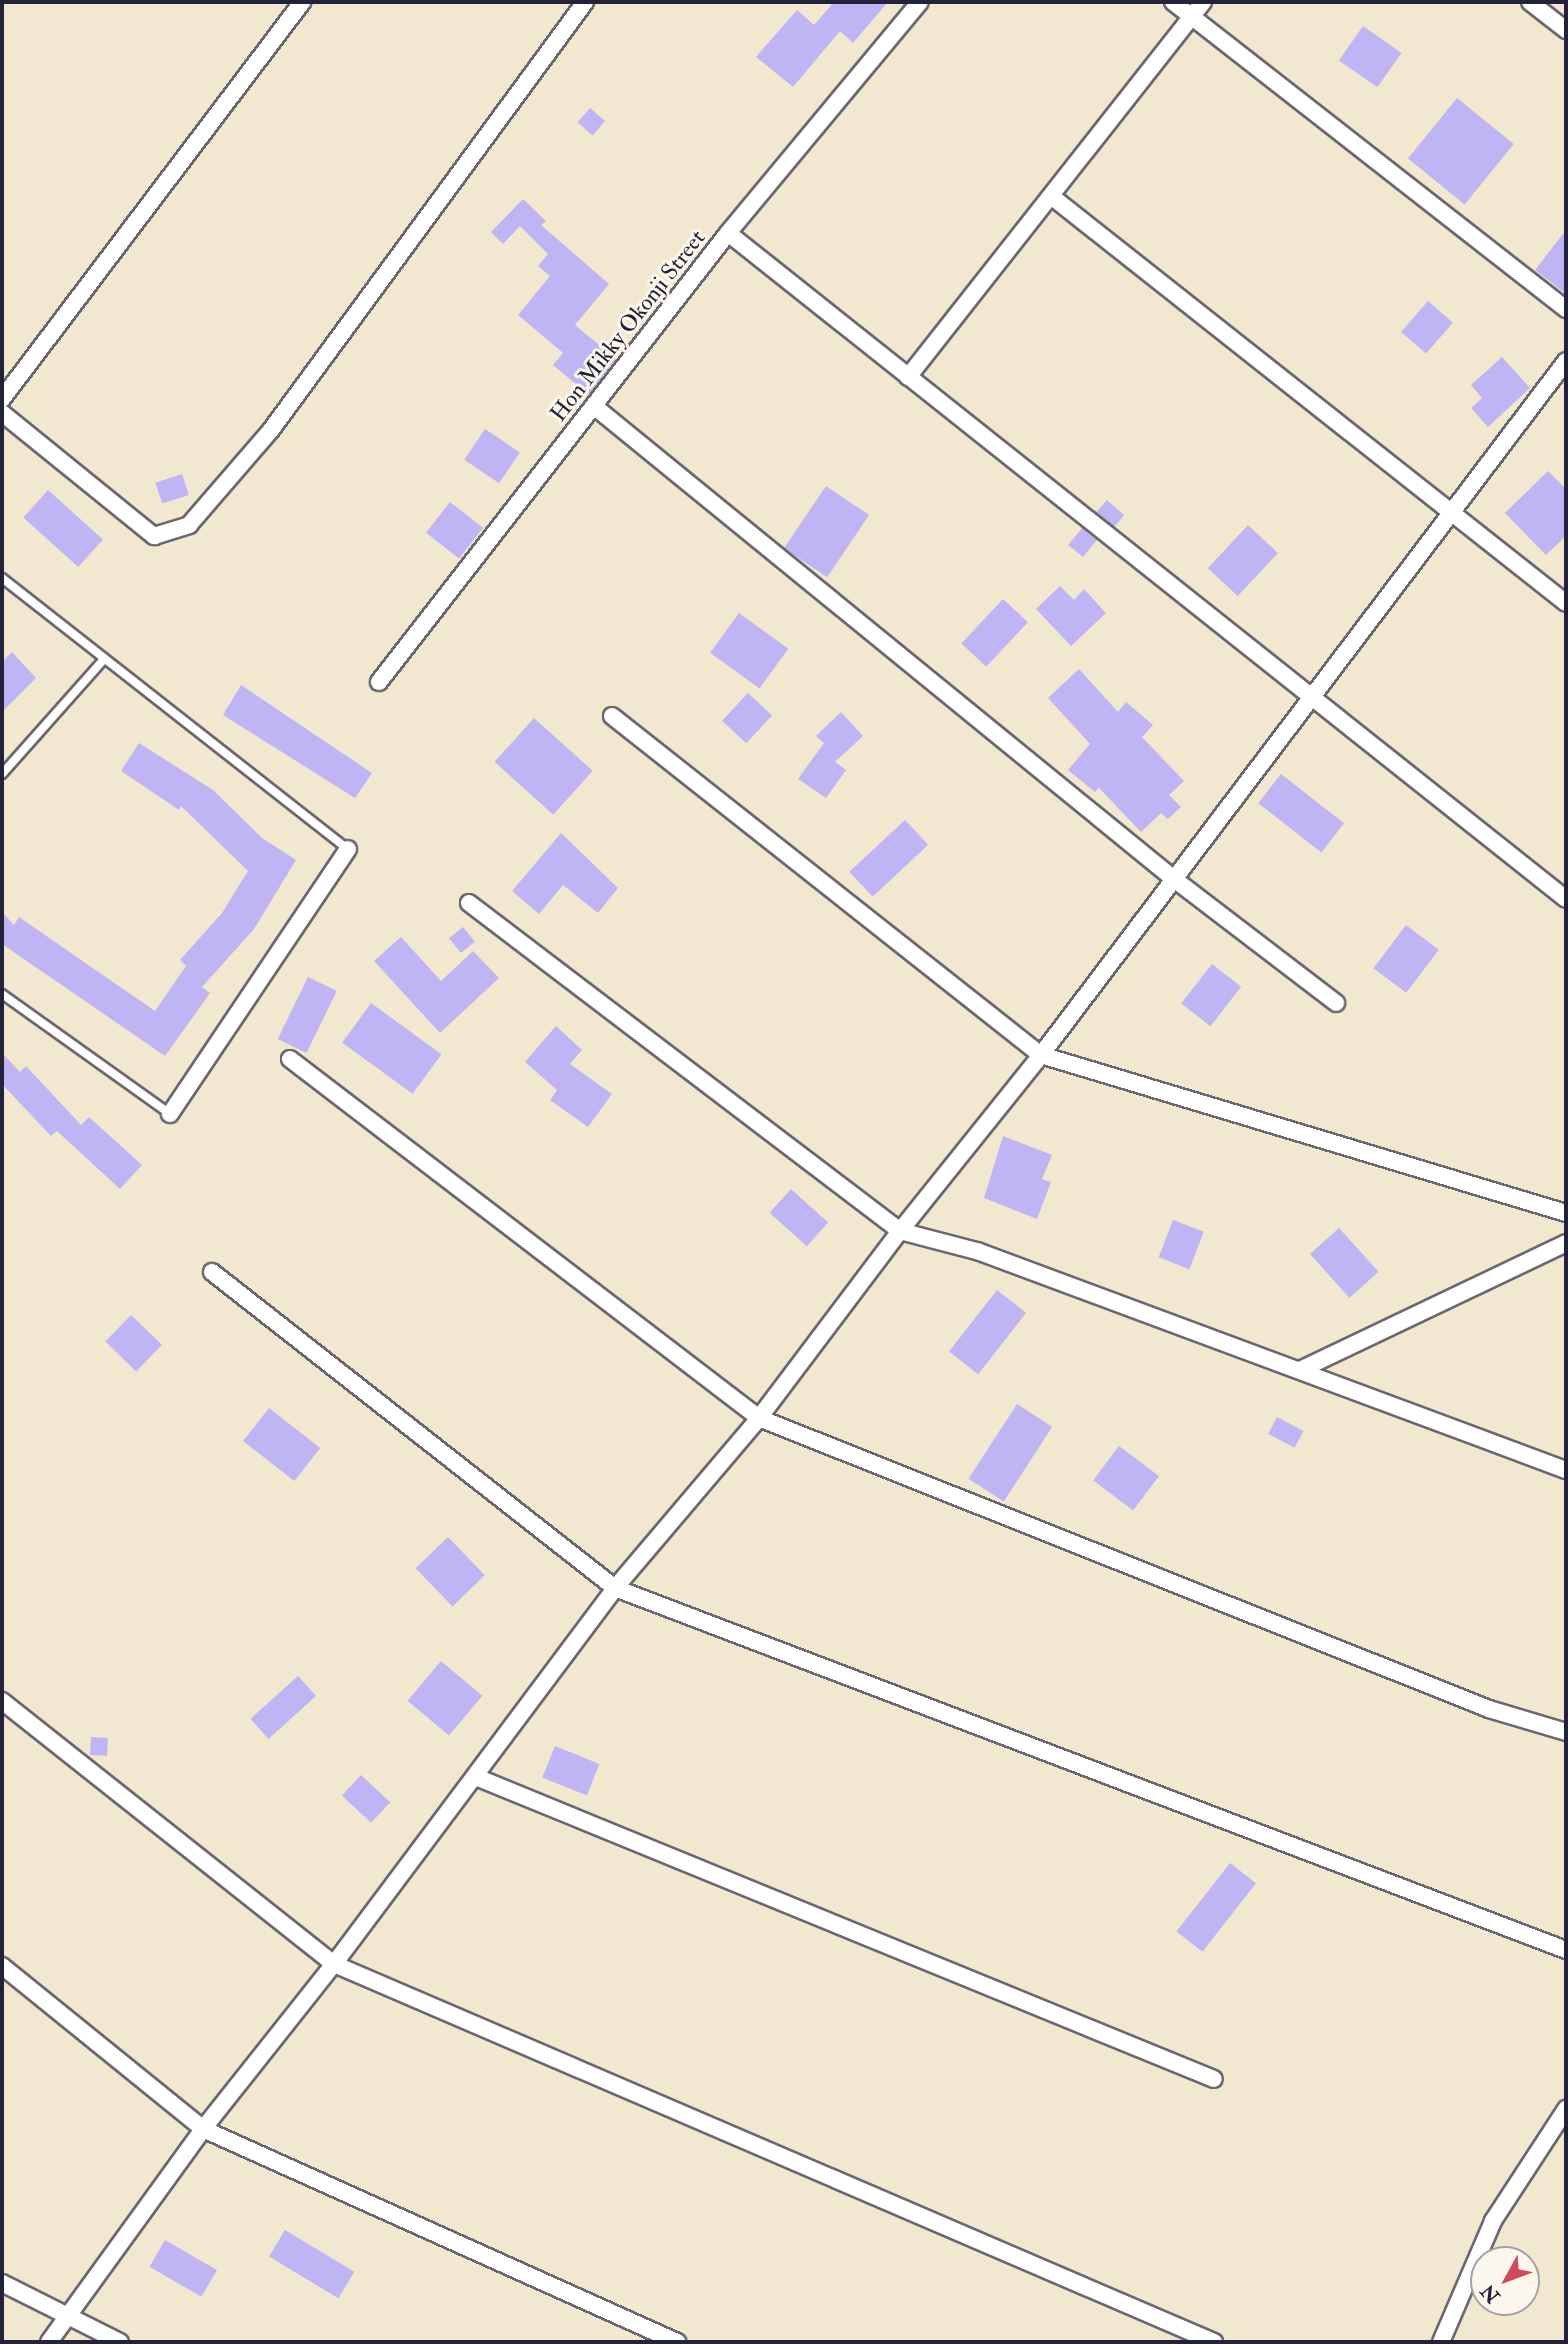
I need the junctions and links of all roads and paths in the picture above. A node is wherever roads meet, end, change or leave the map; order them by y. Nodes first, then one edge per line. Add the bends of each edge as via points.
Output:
1 (302, 2) edge
2 (585, 2) edge
3 (920, 2) edge
4 (1173, 2) edge
5 (1203, 2) edge
6 (1530, 2) edge
7 (1191, 17) junction
8 (1566, 30) edge
9 (1051, 196) junction
10 (729, 233) junction
11 (1566, 309) edge
12 (1566, 361) edge
13 (908, 377) junction
14 (2, 399) edge
15 (596, 407) junction
16 (2, 413) edge
17 (1453, 512) junction
18 (2, 578) edge
19 (1566, 603) edge
20 (104, 659) junction
21 (379, 682) dead end
22 (1315, 696) junction
23 (612, 716) dead end
24 (2, 774) edge
25 (348, 849) joint
26 (1174, 879) junction
27 (1566, 899) edge
28 (469, 903) dead end
29 (2, 994) edge
30 (1336, 1003) dead end
31 (1041, 1055) junction
32 (290, 1059) dead end
33 (170, 1114) joint
34 (1566, 1213) edge
35 (900, 1231) junction
36 (1566, 1244) edge
37 (212, 1272) dead end
38 (1300, 1370) junction
39 (759, 1419) junction
40 (1566, 1470) edge
41 (615, 1588) junction
42 (2, 1701) edge
43 (1566, 1732) edge
44 (476, 1777) junction
45 (1566, 1950) edge
46 (334, 1964) junction
47 (2, 1966) edge
48 (1214, 2079) dead end
49 (1566, 2109) edge
50 (203, 2129) junction
51 (2, 2283) edge
52 (69, 2318) junction
53 (49, 2342) edge
54 (120, 2342) edge
55 (677, 2342) edge
56 (1214, 2342) edge
57 (1441, 2342) edge

1 - 14 street
2 - 16 street via 271,430 189,525 154,536
3 - 10 street, Hon Mikky Okonji Street
4 - 7 street
5 - 7 street
6 - 8 street
7 - 9 street
7 - 11 street
9 - 13 street
9 - 17 street
10 - 13 street
10 - 15 street, Hon Mikky Okonji Street
12 - 17 street
13 - 22 street
15 - 21 street, Hon Mikky Okonji Street
15 - 26 street
17 - 19 street
17 - 22 street
18 - 20 lane
20 - 24 lane
20 - 25 lane
22 - 26 street
22 - 27 street
23 - 31 street
25 - 33 street
26 - 30 street
26 - 31 street
28 - 35 street
29 - 33 lane
31 - 34 street
31 - 35 street
32 - 39 street
35 - 38 street via 977,1251
35 - 39 street
36 - 38 street
37 - 41 street
38 - 40 street
39 - 41 street
39 - 43 street via 1489,1709
41 - 44 street
41 - 45 street
42 - 46 street
44 - 46 street
44 - 48 street
46 - 50 street
46 - 56 street
47 - 50 street
49 - 57 street via 1493,2221
50 - 52 street
50 - 55 street
51 - 52 street
52 - 53 street
52 - 54 street

